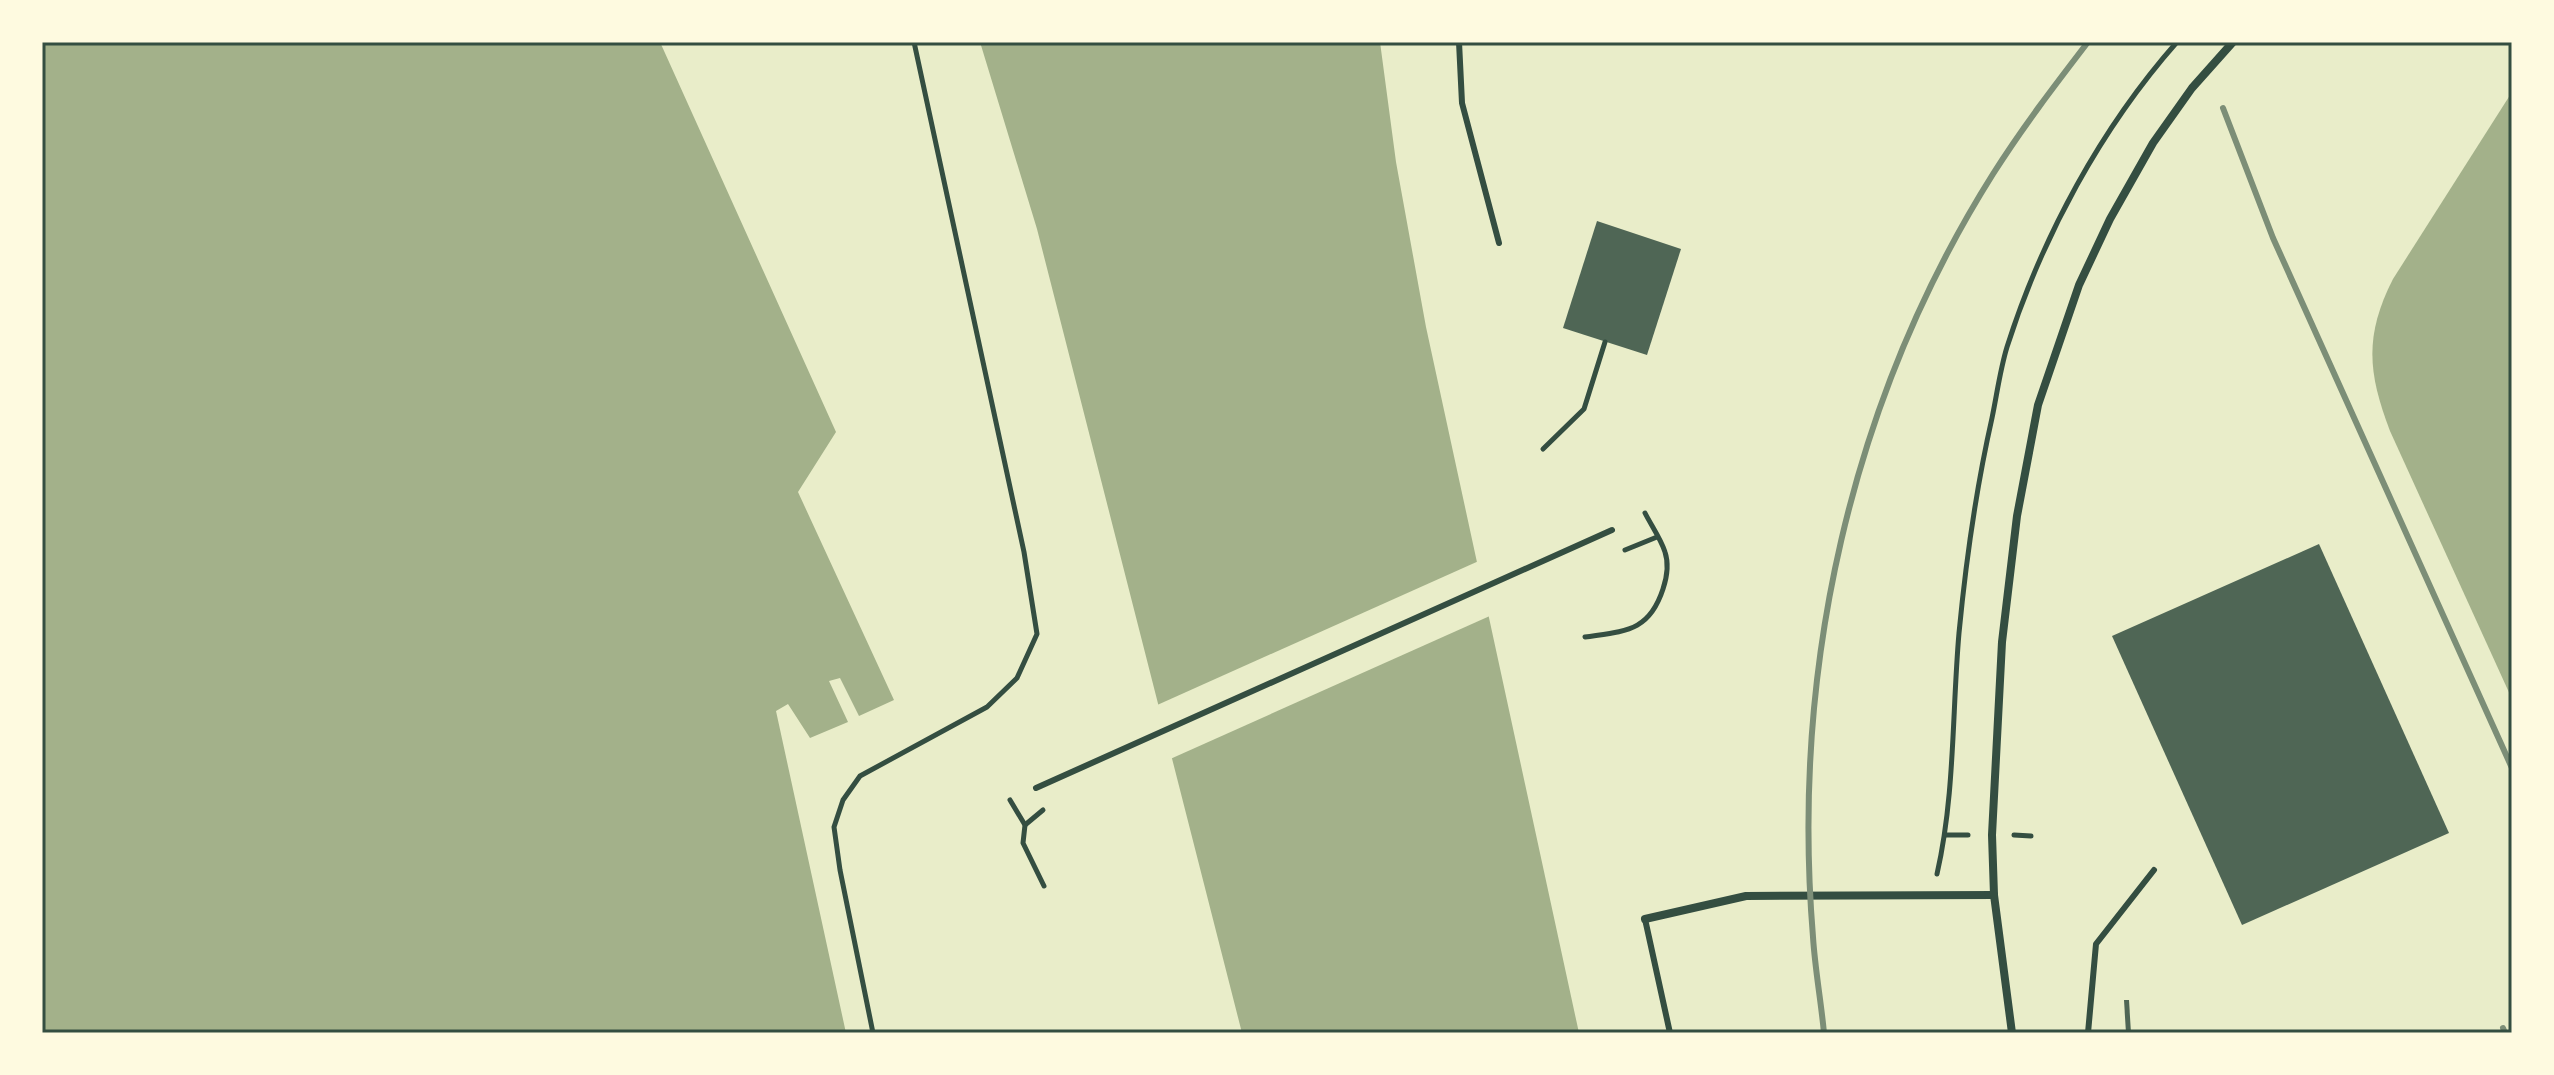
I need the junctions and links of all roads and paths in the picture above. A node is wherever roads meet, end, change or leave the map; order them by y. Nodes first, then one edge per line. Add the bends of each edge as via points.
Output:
1 (914, 42) edge
2 (1459, 42) edge
3 (2233, 42) edge
4 (1499, 243) dead end
5 (1605, 342) dead end
6 (1543, 449) dead end
7 (1645, 513) dead end
8 (1612, 530) dead end
9 (1657, 537) junction
10 (1622, 551) dead end
11 (1585, 637) dead end
12 (1036, 788) dead end
13 (1010, 800) dead end
14 (1044, 809) dead end
15 (1025, 825) junction
16 (2154, 870) dead end
17 (1044, 886) dead end
18 (1994, 895) junction
19 (1645, 919) joint
20 (873, 1033) edge
21 (1670, 1033) edge
22 (2012, 1033) edge
23 (2088, 1033) edge

1 - 20 path via 1037,634 1017,678 987,707 860,776 843,800 834,827
2 - 4 lane via 1462,103
3 - 18 street via 2161,132 2110,219 2079,285 2038,405 2017,516 2002,642
5 - 6 path via 1584,409
7 - 9 path
8 - 12 lane
9 - 10 path
9 - 11 path via 1668,576 1657,607 1625,631
13 - 15 path
14 - 15 path
15 - 17 path via 1023,843
16 - 23 lane via 2096,944
18 - 19 street via 1746,896
18 - 22 street
19 - 21 lane

